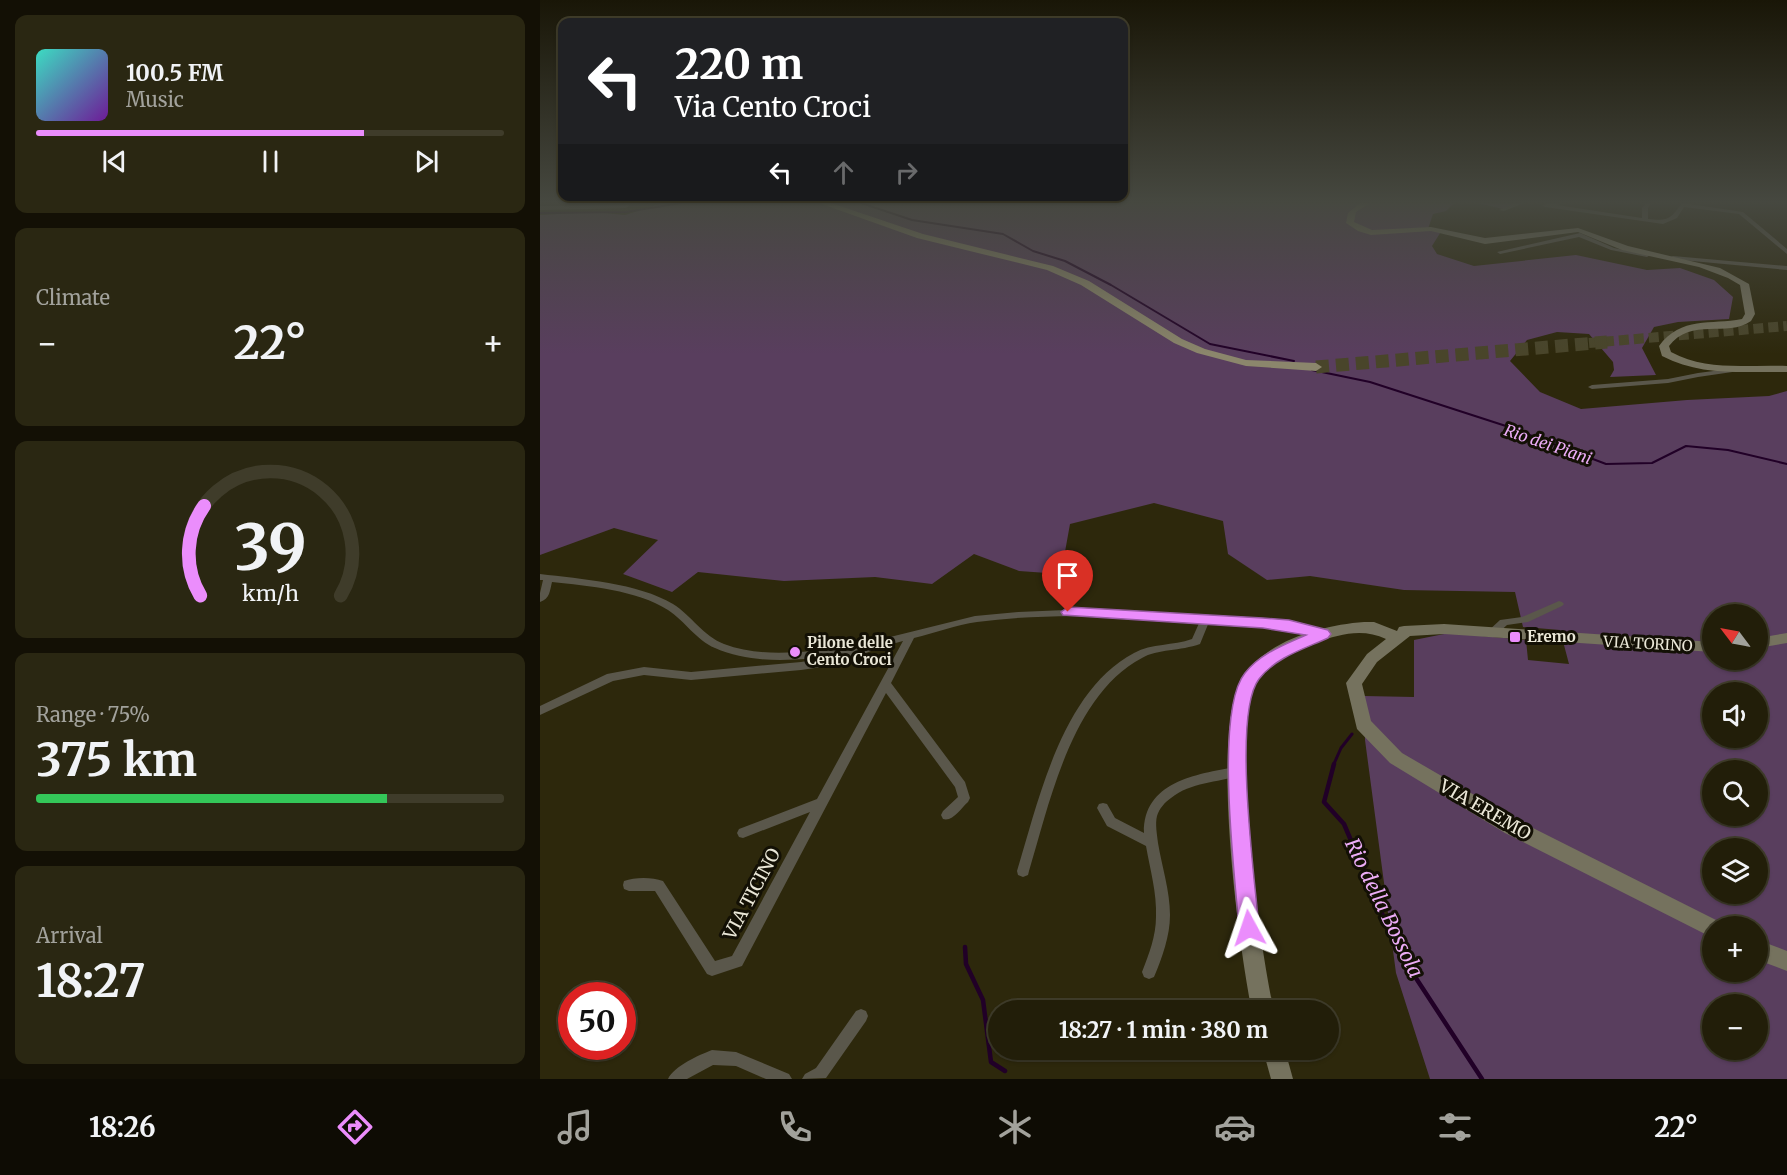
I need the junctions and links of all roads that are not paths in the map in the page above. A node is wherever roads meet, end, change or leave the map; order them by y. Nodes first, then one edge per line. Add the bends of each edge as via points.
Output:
1 (996, 253) edge
2 (1643, 253) edge
3 (1654, 253) edge
4 (1676, 258) junction
5 (1787, 268) edge
6 (1316, 367) tunnel mouth
7 (1747, 369) junction
8 (1787, 369) edge
9 (1592, 387) dead end
10 (544, 577) edge
11 (540, 599) edge
12 (1559, 604) dead end
13 (1206, 618) junction
14 (1492, 632) junction
15 (1397, 633) junction
16 (1323, 634) junction
17 (911, 635) junction
18 (1787, 638) edge
19 (1768, 641) edge
20 (1702, 647) edge
21 (860, 650) junction
22 (885, 684) junction
23 (540, 711) edge
24 (1236, 772) junction
25 (822, 802) junction
26 (1103, 808) dead end
27 (947, 815) dead end
28 (743, 833) dead end
29 (1152, 843) junction
30 (1023, 871) dead end
31 (629, 885) dead end
32 (1702, 923) edge
33 (1768, 954) edge
34 (1787, 961) edge
35 (1149, 972) dead end
36 (1261, 1000) edge
37 (861, 1016) dead end
38 (1277, 1060) edge
39 (676, 1079) edge
40 (784, 1079) edge
41 (810, 1079) edge
42 (1282, 1079) edge

1 - 6 main road via 1050,268 1094,288 1178,341 1207,353 1261,365
2 - 4 street
3 - 4 street
4 - 5 street
4 - 7 street via 1728,275 1744,285 1750,314 1746,321 1733,325 1692,327 1674,333 1664,346 1666,354 1695,366
7 - 8 street
7 - 9 street
10 - 11 street via 545,594
10 - 21 street via 609,586 667,605 719,646 763,656
12 - 14 street via 1524,620 1504,622
13 - 16 street via 1289,625
13 - 17 street via 1090,612 1038,614 975,619
13 - 30 street via 1196,641 1140,653 1106,676 1094,692 1077,717
14 - 15 street, VIA TORINO via 1444,629
14 - 20 street, VIA TORINO
15 - 16 street, VIA TORINO via 1365,626
15 - 32 street, VIA EREMO via 1354,683 1363,724 1396,758 1512,827
16 - 24 street, VIA TORINO via 1273,656 1250,678 1240,708
17 - 21 street
17 - 22 street, VIA TICINO
18 - 19 street
21 - 23 street via 836,661 801,666 691,676 644,671 611,677
22 - 25 street, VIA TICINO
22 - 27 street via 961,785 964,798
24 - 29 street via 1204,777 1161,799 1152,808
24 - 36 street, VIA TORINO via 1250,947
25 - 28 street, VIA TICINO
25 - 31 street, VIA TICINO via 737,961 712,969 658,885
26 - 29 street via 1111,822
29 - 35 street via 1163,919
33 - 34 street
37 - 41 street via 821,1073
38 - 42 street
39 - 40 street via 712,1056 736,1059

